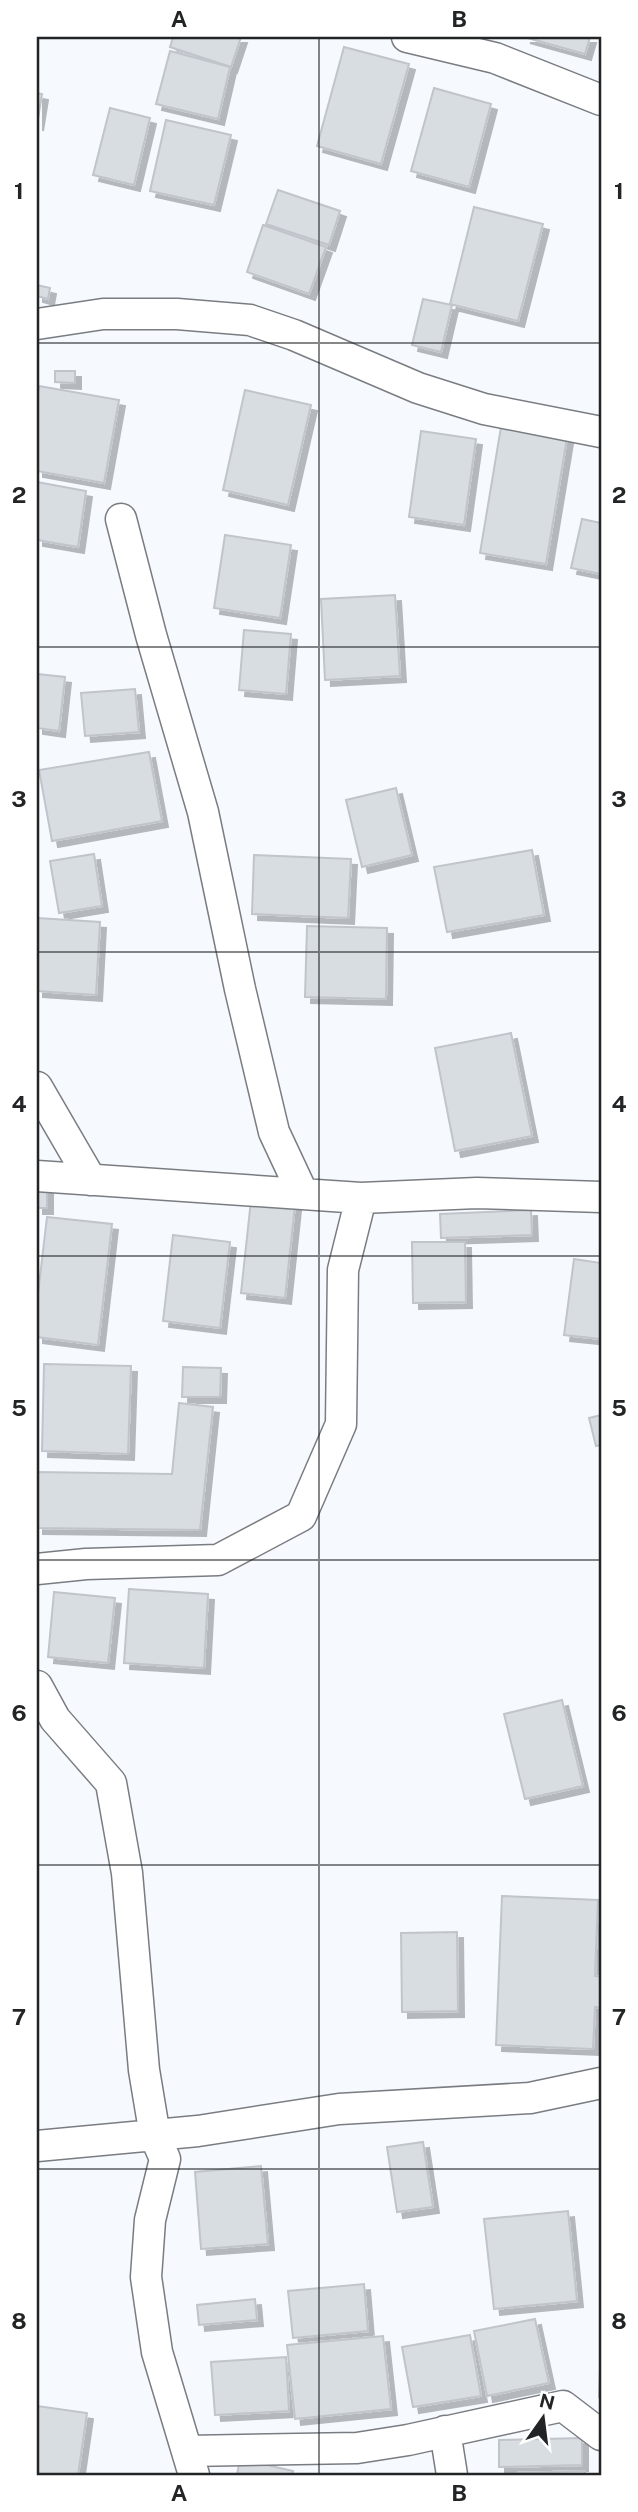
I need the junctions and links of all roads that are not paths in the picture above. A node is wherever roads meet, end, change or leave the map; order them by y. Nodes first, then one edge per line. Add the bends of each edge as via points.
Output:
1 (407, 37) edge
2 (601, 100) edge
3 (37, 324) edge
4 (601, 432) edge
5 (121, 519) dead end
6 (37, 1087) edge
7 (37, 1176) edge
8 (91, 1180) junction
9 (303, 1194) junction
10 (601, 1197) edge
11 (361, 1198) junction
12 (37, 1569) edge
13 (37, 1686) edge
14 (601, 2083) edge
15 (155, 2136) junction
16 (37, 2146) edge
17 (445, 2431) junction
18 (601, 2435) edge
19 (191, 2463) edge
20 (452, 2475) edge

1 - 2 street via 495,58
3 - 4 street via 103,314 250,320 418,388 484,408
5 - 9 street via 203,812 274,1132
6 - 8 street
7 - 8 street
8 - 9 street
9 - 11 street
10 - 11 street via 477,1193
11 - 12 street via 343,1270 341,1424 300,1516 218,1560
13 - 15 street via 55,1719 111,1783 127,1873 144,2070
14 - 15 street via 530,2098 340,2109
15 - 16 street
15 - 19 street via 165,2159 150,2220 146,2277 157,2352
17 - 18 street via 563,2406
17 - 19 street via 357,2448
17 - 20 street

